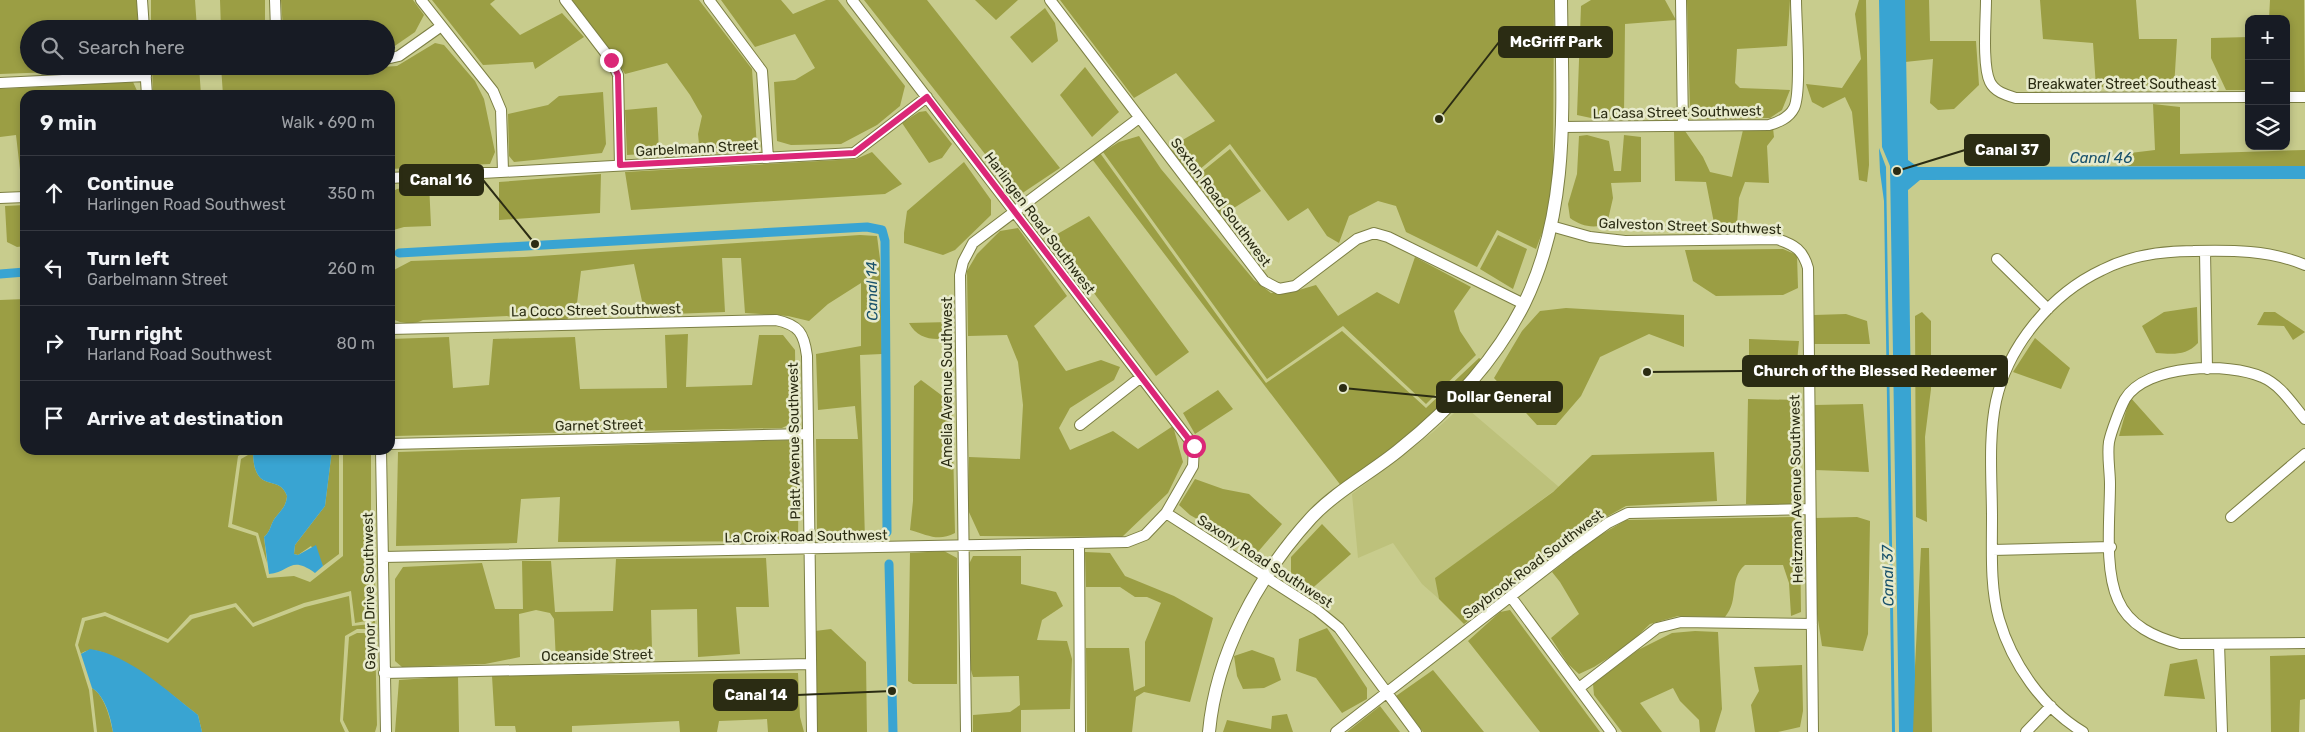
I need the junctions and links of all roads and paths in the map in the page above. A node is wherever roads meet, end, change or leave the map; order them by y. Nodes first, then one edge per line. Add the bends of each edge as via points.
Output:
1 (142, 0) edge
2 (275, 0) edge
3 (421, 0) edge
4 (565, 0) edge
5 (709, 0) edge
6 (852, 0) edge
7 (1050, 0) edge
8 (1561, 0) edge
9 (1681, 0) edge
10 (1796, 0) edge
11 (1986, 0) edge
12 (143, 20) edge
13 (276, 20) edge
14 (440, 27) junction
15 (395, 57) edge
16 (92, 75) edge
17 (145, 75) edge
18 (0, 82) edge
19 (147, 90) edge
20 (927, 97) junction
21 (2245, 97) edge
22 (2290, 97) edge
23 (2305, 97) edge
24 (1139, 118) junction
25 (1683, 126) junction
26 (1562, 127) junction
27 (768, 158) junction
28 (620, 165) junction
29 (503, 171) junction
30 (395, 178) edge
31 (20, 197) edge
32 (0, 198) edge
33 (1014, 213) junction
34 (1551, 226) junction
35 (1798, 248) joint
36 (2205, 250) junction
37 (1997, 259) dead end
38 (2305, 265) edge
39 (1524, 304) junction
40 (2048, 309) junction
41 (395, 329) edge
42 (800, 331) joint
43 (2206, 369) junction
44 (1141, 377) junction
45 (2305, 418) edge
46 (1080, 425) dead end
47 (808, 434) junction
48 (395, 444) edge
49 (2305, 454) edge
50 (381, 455) edge
51 (1193, 466) joint
52 (1810, 509) junction
53 (1166, 513) junction
54 (2231, 517) dead end
55 (1079, 543) junction
56 (963, 546) junction
57 (2110, 547) junction
58 (810, 550) junction
59 (1992, 550) junction
60 (383, 557) junction
61 (1266, 577) junction
62 (1511, 597) junction
63 (1812, 624) junction
64 (2305, 643) edge
65 (2219, 644) junction
66 (811, 664) junction
67 (384, 673) junction
68 (1578, 688) junction
69 (1386, 692) junction
70 (2051, 706) junction
71 (386, 732) edge
72 (812, 732) edge
73 (966, 732) edge
74 (1080, 732) edge
75 (1209, 732) edge
76 (1336, 732) edge
77 (1416, 732) edge
78 (1611, 732) edge
79 (1813, 732) edge
80 (2026, 732) edge
81 (2084, 732) edge
82 (2222, 732) edge

1 - 12 street
2 - 13 street
3 - 14 street
4 - 28 street via 611,60 618,75
5 - 27 street via 762,70
6 - 20 street, Harlingen Road Southwest
7 - 24 street, Sexton Road Southwest
8 - 26 street
9 - 25 street
10 - 25 street, La Casa Street Southwest via 1797,92 1794,108 1788,115 1769,125
11 - 21 street, Breakwater Street Southeast via 1986,68 1990,82 1997,90 2016,98
14 - 15 street
14 - 29 street via 493,92 501,110
16 - 18 street
17 - 19 street
20 - 27 street, Garbelmann Street via 854,153
20 - 33 street, Harlingen Road Southwest
22 - 23 street
24 - 33 street, Amelia Avenue Southwest
24 - 39 street, Sexton Road Southwest via 1264,281 1279,289 1295,286 1357,239 1374,233
25 - 26 street, La Casa Street Southwest
26 - 34 street via 1561,172
27 - 28 street, Garbelmann Street
28 - 29 street, Garbelmann Street
29 - 30 street, Garbelmann Street
31 - 32 street
33 - 44 street, Harlingen Road Southwest
33 - 56 street, Amelia Avenue Southwest via 973,243 960,275
34 - 35 street, Galveston Street Southwest via 1590,237 1625,241 1777,239
34 - 39 street
35 - 52 street, Heitzman Avenue Southwest via 1804,254 1808,268
36 - 38 street via 2240,250
36 - 40 street via 2138,257 2102,269 2074,286
36 - 43 street
37 - 40 street
39 - 61 street via 1500,344 1454,402 1312,518
40 - 59 street via 2010,360 1996,400 1991,440
41 - 42 street, La Coco Street Southwest via 776,320 789,323
42 - 47 street, Platt Avenue Southwest via 807,356
43 - 45 street via 2244,370 2264,377 2278,387
43 - 57 street via 2172,371 2150,379 2142,382 2125,399 2110,442
44 - 46 street
44 - 51 street, Harlingen Road Southwest via 1194,446
47 - 48 street, Garnet Street
47 - 58 street, Platt Avenue Southwest
49 - 54 street
50 - 60 street, Gaynor Drive Southwest
51 - 53 street, La Croix Road Southwest
52 - 62 street, Saybrook Road Southwest via 1628,513 1608,523
52 - 63 street, Heitzman Avenue Southwest
53 - 55 street, La Croix Road Southwest via 1145,536 1127,542
53 - 61 street, Saxony Road Southwest
55 - 56 street, La Croix Road Southwest
55 - 74 street
56 - 58 street, La Croix Road Southwest
56 - 73 street, Amelia Avenue Southwest
57 - 59 street
57 - 65 street via 2118,600 2127,615 2161,639 2180,644
58 - 60 street, La Croix Road Southwest
58 - 66 street, Platt Avenue Southwest
59 - 70 street via 1999,619 2012,653
60 - 67 street, Gaynor Drive Southwest
61 - 69 street, Saxony Road Southwest via 1339,628
61 - 75 street via 1246,612 1223,666
62 - 68 street
62 - 69 street, Saybrook Road Southwest
63 - 68 street via 1681,622 1657,628
63 - 79 street, Heitzman Avenue Southwest
64 - 65 street
65 - 82 street
66 - 67 street, Oceanside Street
66 - 72 street, Platt Avenue Southwest
67 - 71 street, Gaynor Drive Southwest
68 - 78 street
69 - 76 street, Saybrook Road Southwest
69 - 77 street, Saxony Road Southwest
70 - 80 street
70 - 81 street

